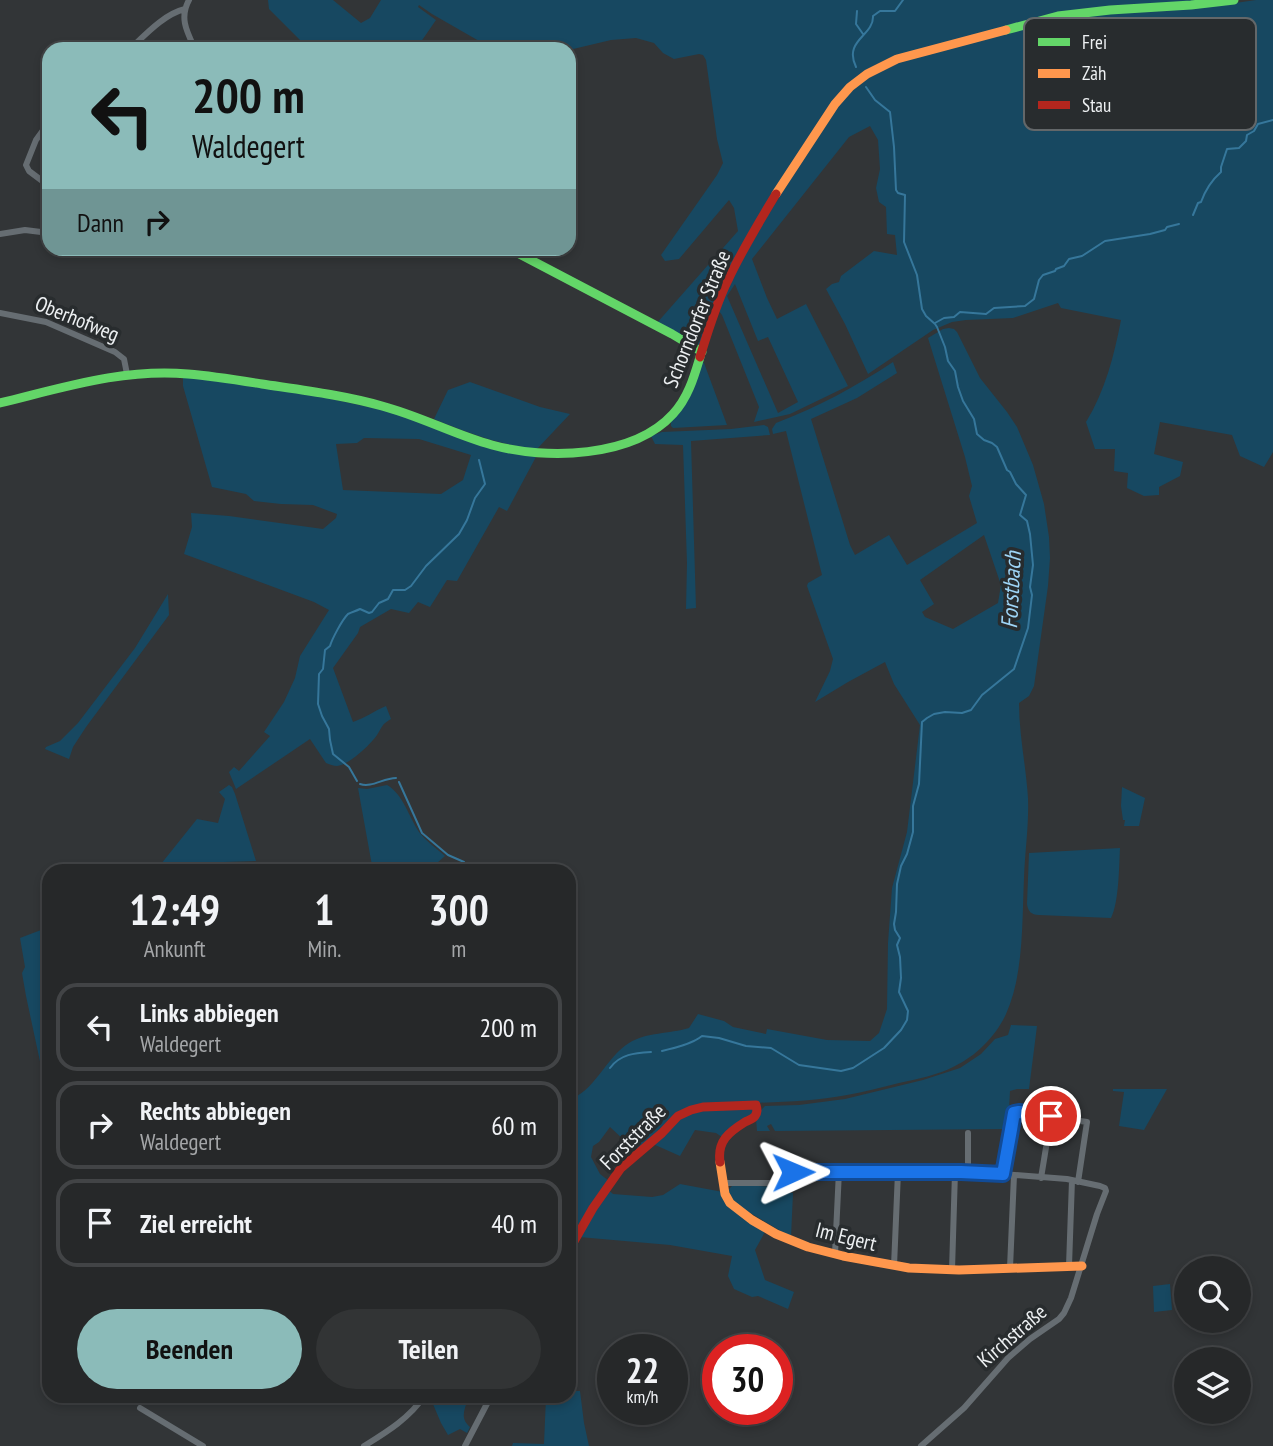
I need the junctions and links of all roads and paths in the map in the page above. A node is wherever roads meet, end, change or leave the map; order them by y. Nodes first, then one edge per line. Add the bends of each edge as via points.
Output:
1 (189, 0) edge
2 (1234, 0) edge
3 (185, 9) junction
4 (1055, 18) edge
5 (1024, 24) edge
6 (138, 42) edge
7 (192, 42) edge
8 (42, 132) edge
9 (42, 181) edge
10 (42, 232) edge
11 (0, 234) edge
12 (523, 256) edge
13 (0, 313) edge
14 (702, 352) junction
15 (128, 374) junction
16 (0, 403) edge
17 (756, 1105) joint
18 (1051, 1116) junction
19 (968, 1133) dead end
20 (839, 1171) junction
21 (898, 1172) junction
22 (956, 1172) junction
23 (968, 1172) junction
24 (1003, 1174) junction
25 (1014, 1175) junction
26 (1041, 1178) junction
27 (1075, 1181) junction
28 (723, 1183) junction
29 (576, 1238) edge
30 (835, 1254) junction
31 (894, 1266) junction
32 (1069, 1266) junction
33 (1082, 1266) junction
34 (1010, 1268) junction
35 (952, 1269) junction
36 (418, 1403) edge
37 (487, 1403) edge
38 (140, 1408) dead end
39 (203, 1446) edge
40 (364, 1446) edge
41 (465, 1446) edge
42 (921, 1446) edge

1 - 3 street
2 - 4 main road, Schorndorfer Straße
3 - 6 street via 174,12
3 - 7 street
5 - 14 main road, Schorndorfer Straße via 897,59 868,72 848,89 828,113 741,252
8 - 9 street via 26,164
10 - 11 street
12 - 14 main road
13 - 15 street, Oberhofweg via 46,321 115,352 124,359
14 - 15 main road, Schorndorfer Straße via 682,403 658,428 629,442 566,452 504,449 404,412 335,396 183,373
15 - 16 main road, Schorndorfer Straße
17 - 28 main road, Im Egert via 754,1118 723,1139 719,1156
17 - 29 main road, Forststraße via 703,1107 678,1116 621,1168
18 - 24 street via 1014,1113
18 - 26 street
18 - 27 street via 1087,1122
19 - 23 street
20 - 21 street
20 - 28 street via 792,1172 780,1183
20 - 30 street
21 - 22 street
21 - 31 street
22 - 23 street
22 - 35 street
23 - 24 street
24 - 25 street
25 - 26 street
25 - 34 street
26 - 27 street
27 - 32 street
27 - 33 street, Kirchstraße via 1102,1186 1106,1191
28 - 30 main road, Im Egert via 730,1203 758,1224
30 - 31 main road, Im Egert
31 - 35 main road, Im Egert
32 - 33 main road, Im Egert
32 - 34 main road, Im Egert
33 - 42 street, Kirchstraße via 1062,1316 1016,1351 964,1408
34 - 35 main road, Im Egert
36 - 40 street
37 - 41 street
38 - 39 street

